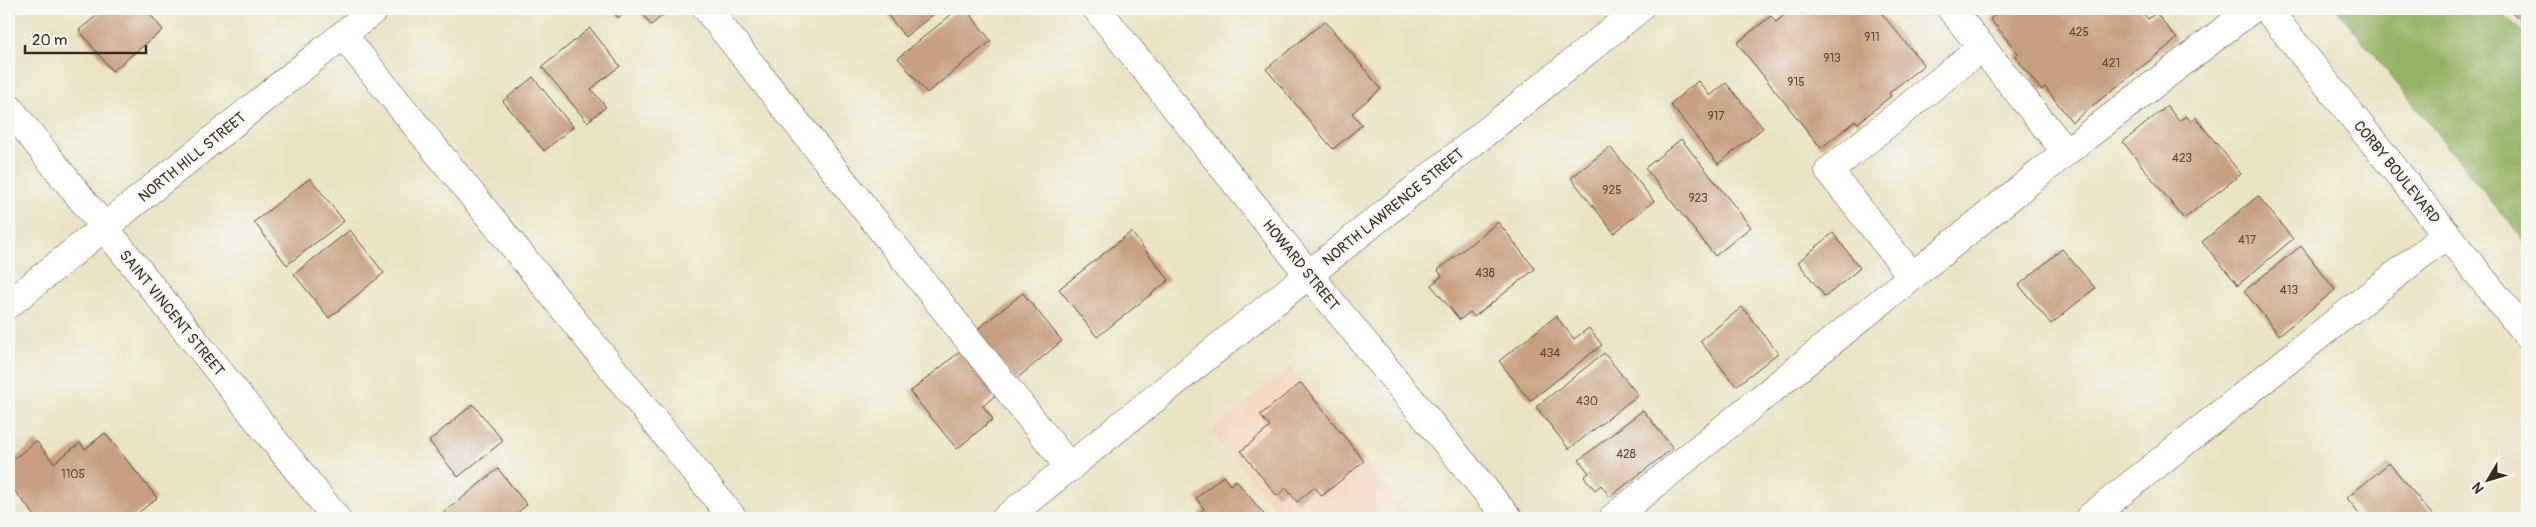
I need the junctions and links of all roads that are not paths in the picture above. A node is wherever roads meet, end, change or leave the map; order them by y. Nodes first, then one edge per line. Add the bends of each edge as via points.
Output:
1 (375, 9) edge
2 (707, 9) edge
3 (1097, 9) edge
4 (1639, 9) edge
5 (1951, 9) edge
6 (2252, 9) edge
7 (2267, 9) edge
8 (342, 35) junction
9 (1982, 47) junction
10 (9, 108) edge
11 (2066, 152) junction
12 (104, 228) junction
13 (2447, 234) junction
14 (1309, 275) junction
15 (1912, 276) junction
16 (9, 304) edge
17 (2527, 335) edge
18 (1070, 468) junction
19 (336, 518) edge
20 (733, 518) edge
21 (1006, 518) edge
22 (1508, 518) edge
23 (1613, 518) edge
24 (2089, 518) edge

1 - 8 street, NORTH HILL STREET
2 - 18 street
3 - 14 street, HOWARD STREET
4 - 14 street, NORTH LAWRENCE STREET
5 - 9 street
6 - 11 street
7 - 13 street, CORBY BOULEVARD
8 - 12 street, NORTH HILL STREET
8 - 20 street
9 - 11 street
9 - 15 street via 1829,171
10 - 12 street, SAINT VINCENT STREET
11 - 15 street
12 - 16 street, NORTH HILL STREET
12 - 19 street, SAINT VINCENT STREET
13 - 17 street, CORBY BOULEVARD
13 - 24 street
14 - 18 street, NORTH LAWRENCE STREET
14 - 22 street, HOWARD STREET
15 - 23 street
18 - 21 street, NORTH LAWRENCE STREET

